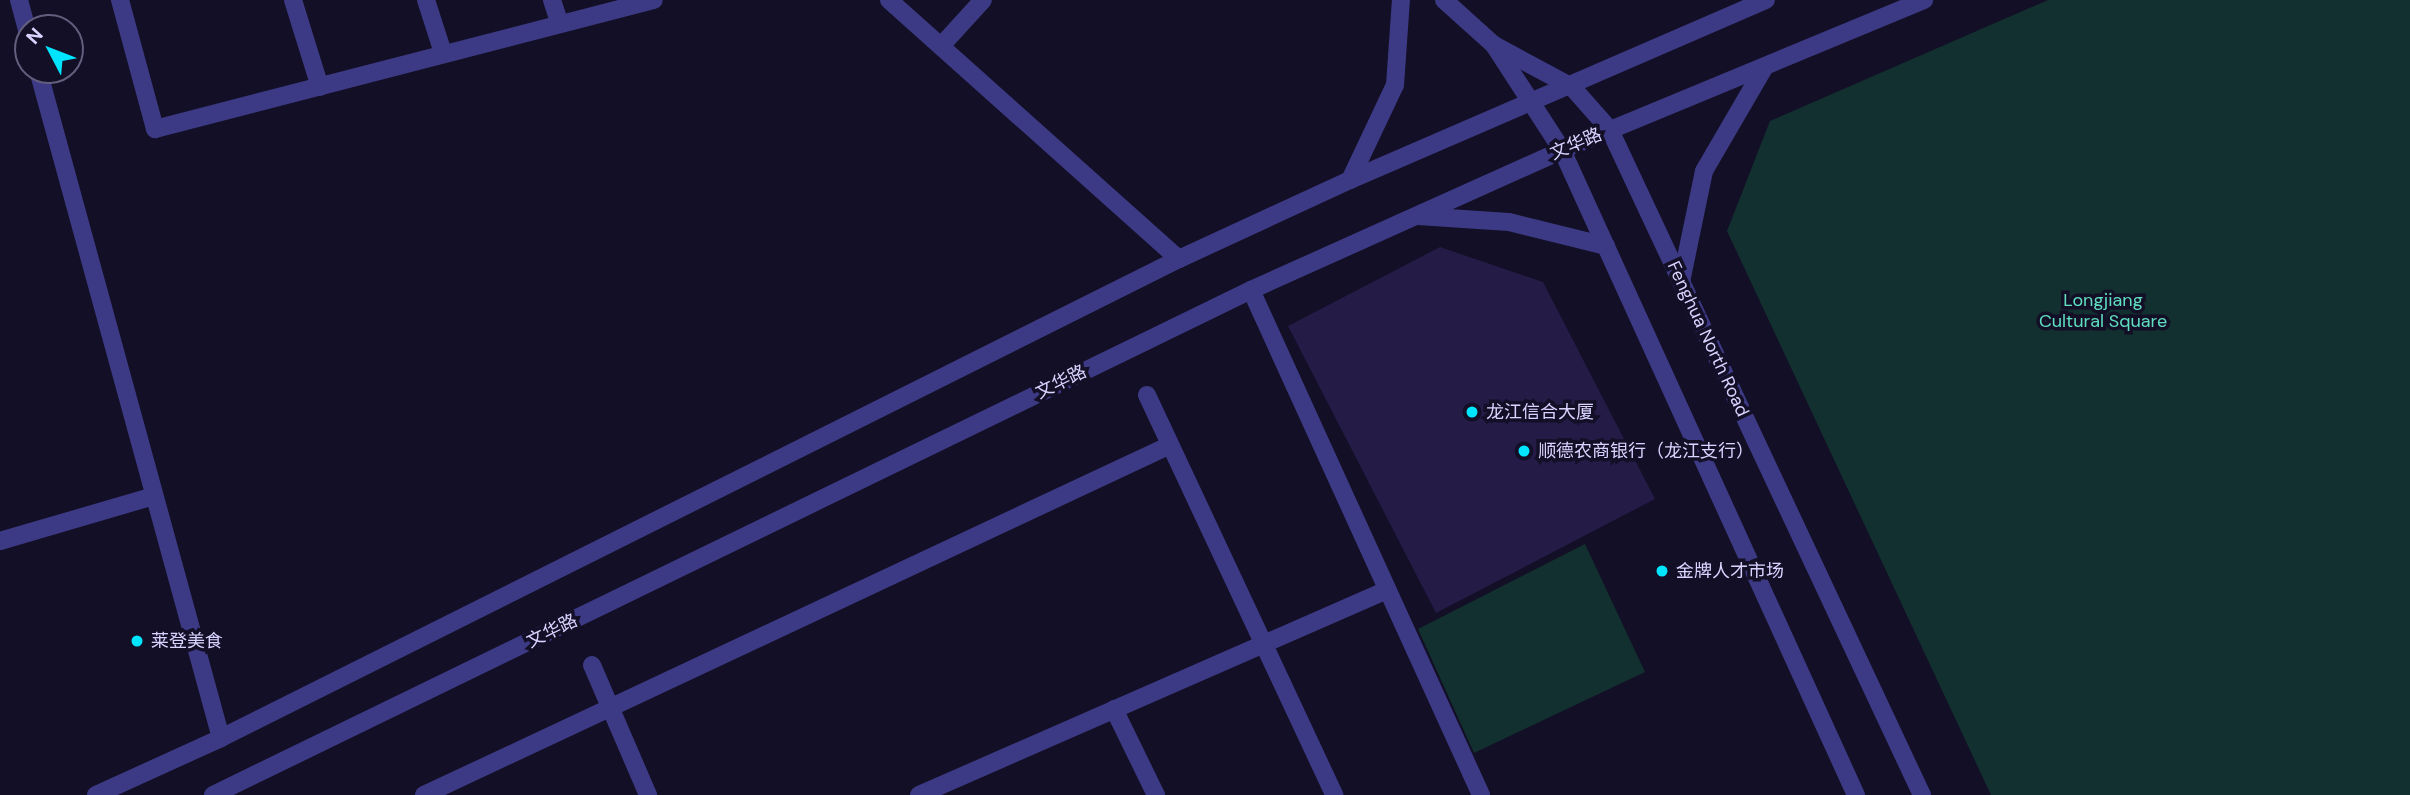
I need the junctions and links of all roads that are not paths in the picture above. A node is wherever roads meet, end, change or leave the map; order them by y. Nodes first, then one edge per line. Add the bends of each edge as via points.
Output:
1 (120, 0) edge
2 (293, 0) edge
3 (426, 0) edge
4 (552, 0) edge
5 (654, 0) edge
6 (890, 0) edge
7 (982, 0) edge
8 (1401, 0) edge
9 (1444, 0) edge
10 (1766, 0) edge
11 (1924, 0) edge
12 (558, 22) junction
13 (1494, 44) junction
14 (941, 46) junction
15 (443, 52) junction
16 (1765, 66) junction
17 (42, 84) edge
18 (320, 87) junction
19 (1572, 87) junction
20 (1529, 105) junction
21 (1609, 130) junction
22 (1562, 150) junction
23 (1350, 180) junction
24 (1415, 216) junction
25 (1606, 246) junction
26 (1179, 259) junction
27 (1681, 282) junction
28 (1251, 290) junction
29 (1147, 395) dead end
30 (1170, 445) junction
31 (154, 496) junction
32 (0, 541) edge
33 (1387, 590) junction
34 (1263, 644) junction
35 (592, 665) dead end
36 (610, 708) junction
37 (1114, 709) junction
38 (221, 738) junction
39 (96, 795) edge
40 (213, 795) edge
41 (424, 795) edge
42 (648, 795) edge
43 (919, 795) edge
44 (1156, 795) edge
45 (1334, 795) edge
46 (1481, 795) edge
47 (1856, 795) edge
48 (1922, 795) edge

1 - 18 street via 155,129
2 - 18 street
3 - 15 street
4 - 12 street
5 - 12 street
6 - 14 street
7 - 14 street
8 - 23 street via 1395,85
9 - 13 street, Fenghua North Road
10 - 19 street
11 - 16 street, 文华路
12 - 15 street
13 - 19 street, Fenghua North Road
13 - 20 street, Fenghua North Road
14 - 26 street
15 - 18 street
16 - 21 street, 文华路
16 - 27 street via 1704,171
17 - 31 street
19 - 20 street
19 - 21 street, Fenghua North Road
20 - 22 street, Fenghua North Road
20 - 23 street
21 - 22 street, 文华路
21 - 27 street, Fenghua North Road
22 - 24 street, 文华路
22 - 25 street, Fenghua North Road
23 - 26 street
24 - 25 street via 1509,222
24 - 28 street, 文华路
25 - 47 street, Fenghua North Road
26 - 38 street
27 - 48 street, Fenghua North Road
28 - 33 street
28 - 40 street, 文华路
29 - 30 street
30 - 34 street
30 - 36 street
31 - 32 street
31 - 38 street
33 - 34 street
33 - 46 street
34 - 37 street
34 - 45 street
35 - 36 street
36 - 41 street
36 - 42 street
37 - 43 street
37 - 44 street
38 - 39 street

